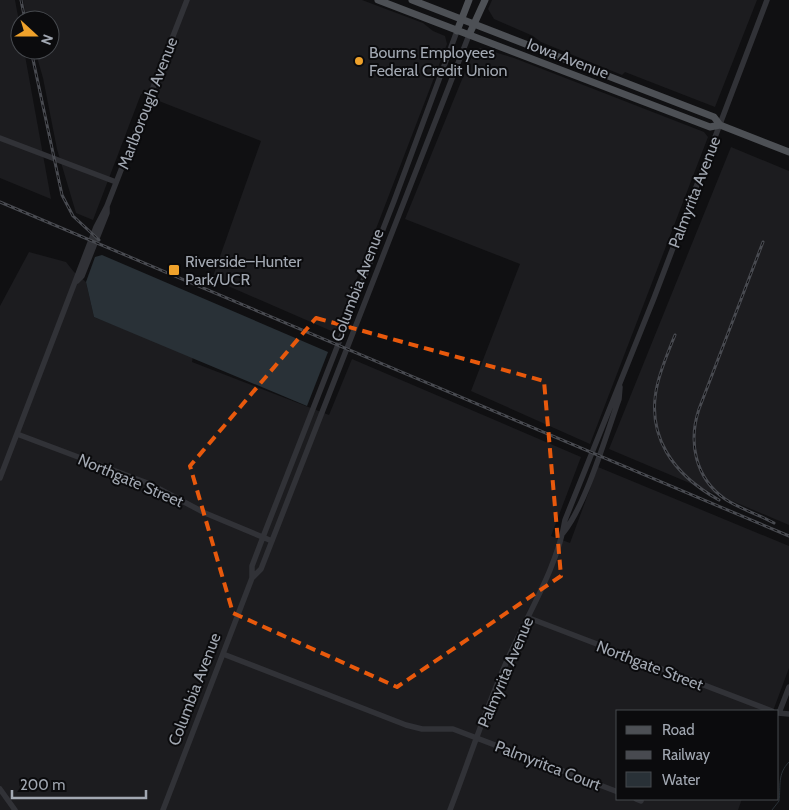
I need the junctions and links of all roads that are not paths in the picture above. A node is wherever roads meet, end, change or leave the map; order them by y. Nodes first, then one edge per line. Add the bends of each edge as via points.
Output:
1 (187, 0) edge
2 (378, 0) edge
3 (412, 0) edge
4 (469, 0) edge
5 (485, 0) edge
6 (767, 0) edge
7 (462, 18) junction
8 (475, 24) junction
9 (457, 31) junction
10 (469, 35) junction
11 (720, 124) junction
12 (0, 138) edge
13 (417, 139) junction
14 (427, 144) junction
15 (789, 152) edge
16 (408, 164) junction
17 (418, 167) junction
18 (116, 182) junction
19 (367, 271) junction
20 (376, 274) junction
21 (18, 434) junction
22 (293, 462) junction
23 (301, 465) junction
24 (0, 478) edge
25 (263, 537) junction
26 (272, 540) junction
27 (252, 578) junction
28 (529, 618) junction
29 (223, 654) junction
30 (789, 687) edge
31 (769, 710) edge
32 (779, 711) edge
33 (477, 738) junction
34 (0, 789) edge
35 (616, 791) edge
36 (15, 810) edge
37 (163, 810) edge
38 (450, 810) edge

1 - 18 street, Marlborough Avenue
2 - 9 main road, Iowa Avenue
3 - 7 main road, Iowa Avenue
4 - 7 main road, Columbia Avenue
5 - 8 main road, Columbia Avenue
6 - 11 street, Palmyrita Avenue
7 - 8 main road, Iowa Avenue
7 - 9 main road, Columbia Avenue
8 - 10 main road, Columbia Avenue
8 - 11 main road, Iowa Avenue via 714,117
9 - 10 main road, Iowa Avenue
9 - 13 street, Columbia Avenue
10 - 11 main road, Iowa Avenue via 710,126
10 - 14 street, Columbia Avenue
11 - 15 main road, Iowa Avenue
11 - 28 street, Palmyrita Avenue via 620,385 564,520 562,534
12 - 18 street
13 - 14 street
13 - 16 street, Columbia Avenue
14 - 17 street, Columbia Avenue
16 - 17 street
16 - 19 street, Columbia Avenue
17 - 20 street, Columbia Avenue
18 - 21 street, Marlborough Avenue
19 - 20 street
19 - 22 street, Columbia Avenue
20 - 23 street, Columbia Avenue
21 - 24 street, Marlborough Avenue
21 - 25 street, Northgate Street via 160,489 200,511
22 - 23 street
22 - 25 street, Columbia Avenue
23 - 26 street, Columbia Avenue
25 - 26 street, Northgate Street
25 - 27 street, Columbia Avenue via 252,566
26 - 27 street, Columbia Avenue via 261,569
27 - 29 street, Columbia Avenue
28 - 31 street, Northgate Street
28 - 33 street, Palmyrita Avenue via 510,654
29 - 33 street via 414,728 454,729
29 - 37 street, Columbia Avenue
30 - 32 street
33 - 35 street, Palmyritca Court
33 - 38 street, Palmyrita Avenue
34 - 36 street

